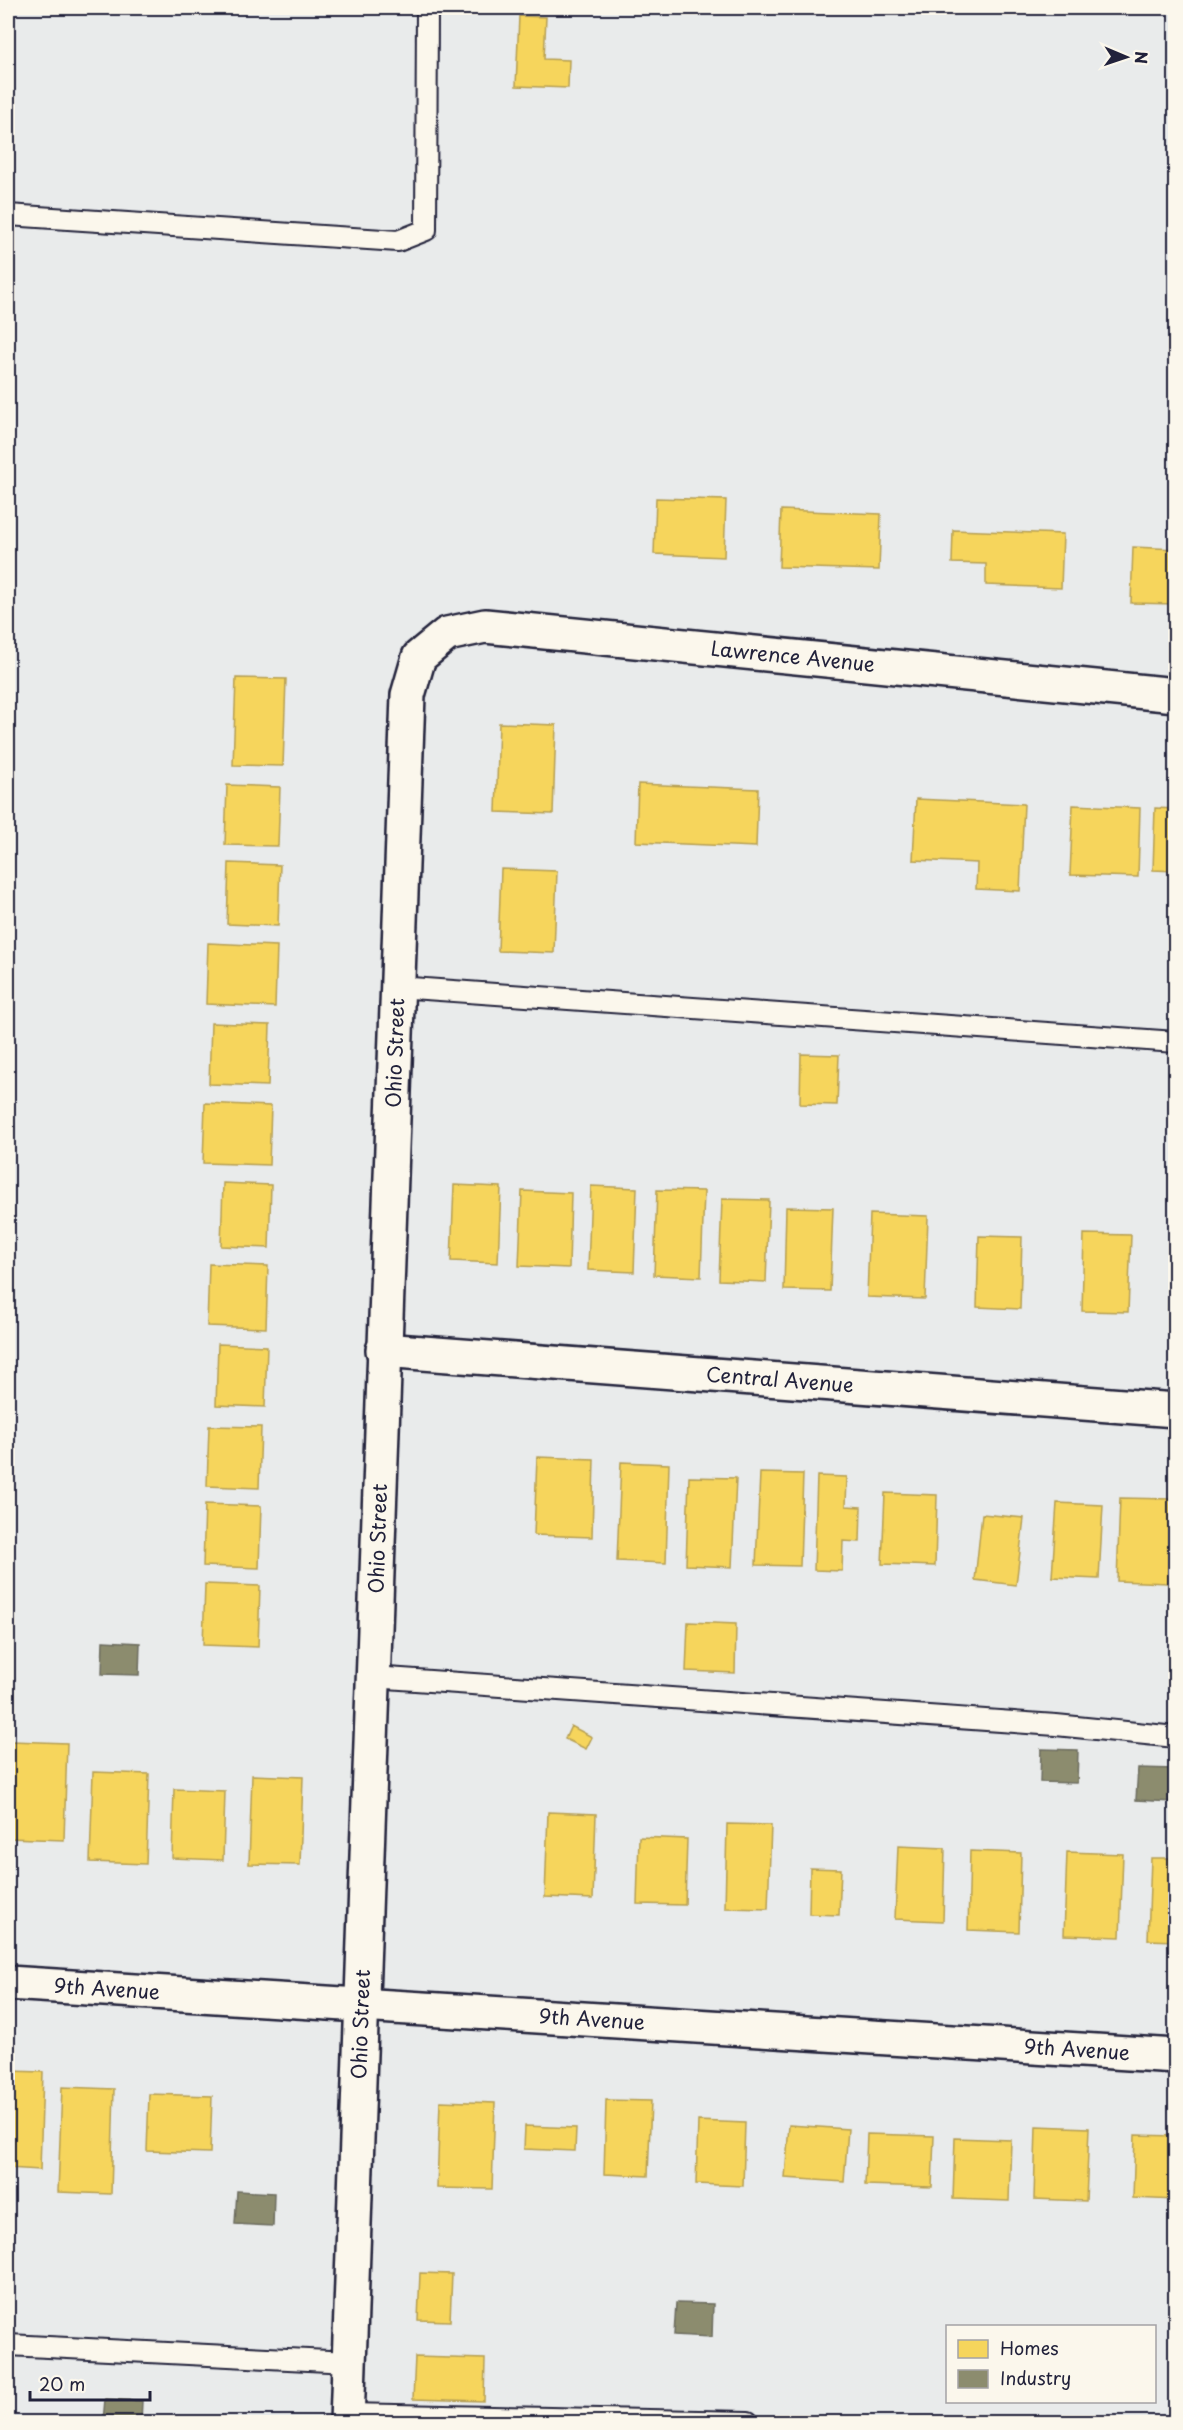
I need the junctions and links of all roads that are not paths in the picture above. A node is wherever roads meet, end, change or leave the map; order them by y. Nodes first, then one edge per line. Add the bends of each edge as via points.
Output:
1 (427, 8) edge
2 (8, 215) edge
3 (419, 657) joint
4 (1176, 695) edge
5 (397, 987) junction
6 (1176, 1042) edge
7 (383, 1350) junction
8 (1176, 1410) edge
9 (373, 1677) junction
10 (1176, 1737) edge
11 (8, 1983) edge
12 (363, 2006) junction
13 (1176, 2056) edge
14 (8, 2345) edge
15 (349, 2362) junction
16 (347, 2418) edge
17 (748, 2422) edge

1 - 2 lane via 426,230 398,241
3 - 4 street, Lawrence Avenue via 447,634 485,626
3 - 5 street, Ohio Street via 408,695
5 - 6 lane
5 - 7 street, Ohio Street
7 - 8 street, Central Avenue
7 - 9 street, Ohio Street
9 - 10 lane via 1045,1724
9 - 12 street, Ohio Street
11 - 12 street, 9th Avenue
12 - 13 street, 9th Avenue
12 - 15 street, Ohio Street
14 - 15 lane
15 - 16 street, Ohio Street
16 - 17 lane

